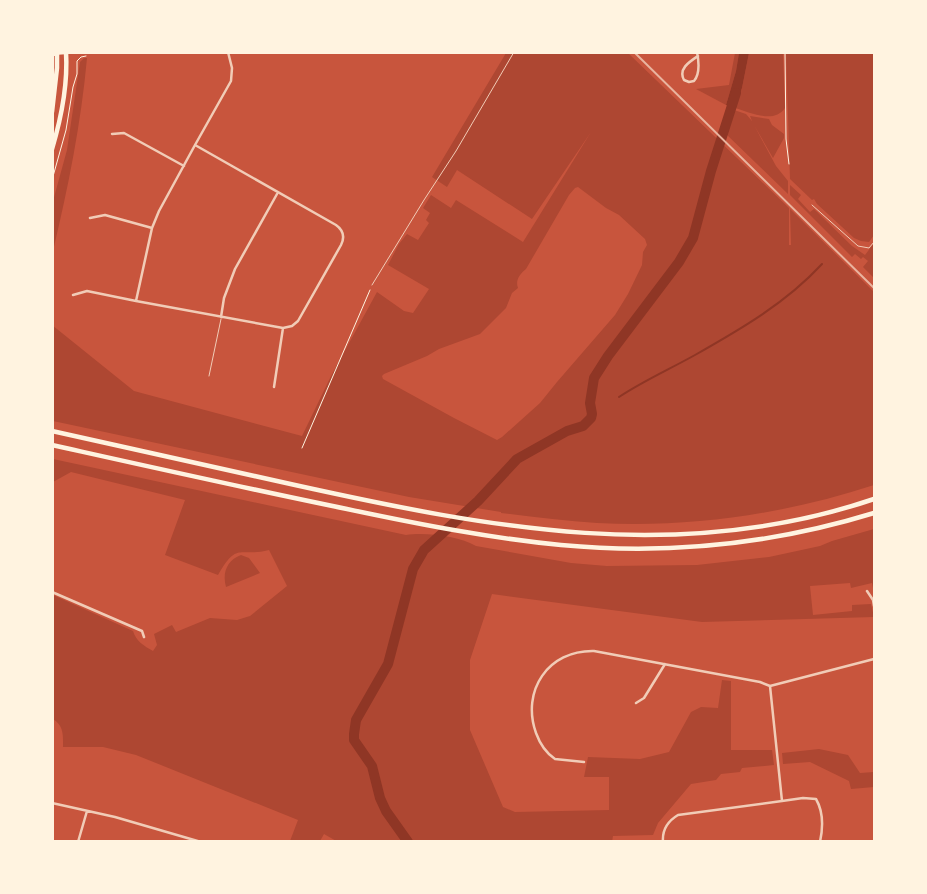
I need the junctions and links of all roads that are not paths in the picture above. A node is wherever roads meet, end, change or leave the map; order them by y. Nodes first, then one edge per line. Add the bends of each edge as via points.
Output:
1 (72, 52) edge
2 (228, 52) edge
3 (514, 52) edge
4 (55, 53) edge
5 (66, 53) edge
6 (698, 54) edge
7 (52, 112) edge
8 (112, 134) dead end
9 (195, 145) junction
10 (52, 149) edge
11 (184, 166) junction
12 (278, 192) junction
13 (812, 205) dead end
14 (90, 218) dead end
15 (152, 228) junction
16 (874, 242) edge
17 (372, 285) road end
18 (74, 295) dead end
19 (136, 302) junction
20 (221, 317) junction
21 (283, 328) junction
22 (209, 376) dead end
23 (274, 387) dead end
24 (52, 431) edge
25 (52, 445) edge
26 (874, 499) edge
27 (874, 513) edge
28 (867, 591) dead end
29 (52, 592) edge
30 (874, 606) edge
31 (145, 637) dead end
32 (874, 659) edge
33 (665, 664) junction
34 (770, 686) junction
35 (636, 703) dead end
36 (584, 762) dead end
37 (782, 801) junction
38 (52, 803) edge
39 (87, 810) junction
40 (78, 842) edge
41 (201, 842) edge
42 (663, 842) edge
43 (820, 842) edge

1 - 5 main road
2 - 9 street via 231,81
3 - 17 lane
4 - 5 main road
4 - 7 main road
5 - 10 main road via 62,105
6 - 6 street via 682,71 684,80 697,78
8 - 11 street via 124,133
9 - 11 street
9 - 12 street
11 - 15 street
12 - 20 street via 235,269
12 - 21 street via 336,225 343,239 298,321
13 - 16 lane via 858,246 869,248
14 - 15 street via 105,215
15 - 19 street
18 - 19 street via 87,291
19 - 20 street
20 - 21 street
20 - 22 lane
21 - 23 street
24 - 26 main road via 354,498 477,522 553,531 656,536 710,533 785,523
25 - 27 main road via 443,529 562,545 659,548 750,542
28 - 30 street
29 - 31 street via 142,631
32 - 34 street
33 - 34 street
33 - 35 street
33 - 36 street via 588,651 562,658 544,672 532,703 537,736 551,757
34 - 37 street
37 - 42 street via 678,816 666,827
37 - 43 street via 816,799 822,824
38 - 39 street
39 - 40 street
39 - 41 street

